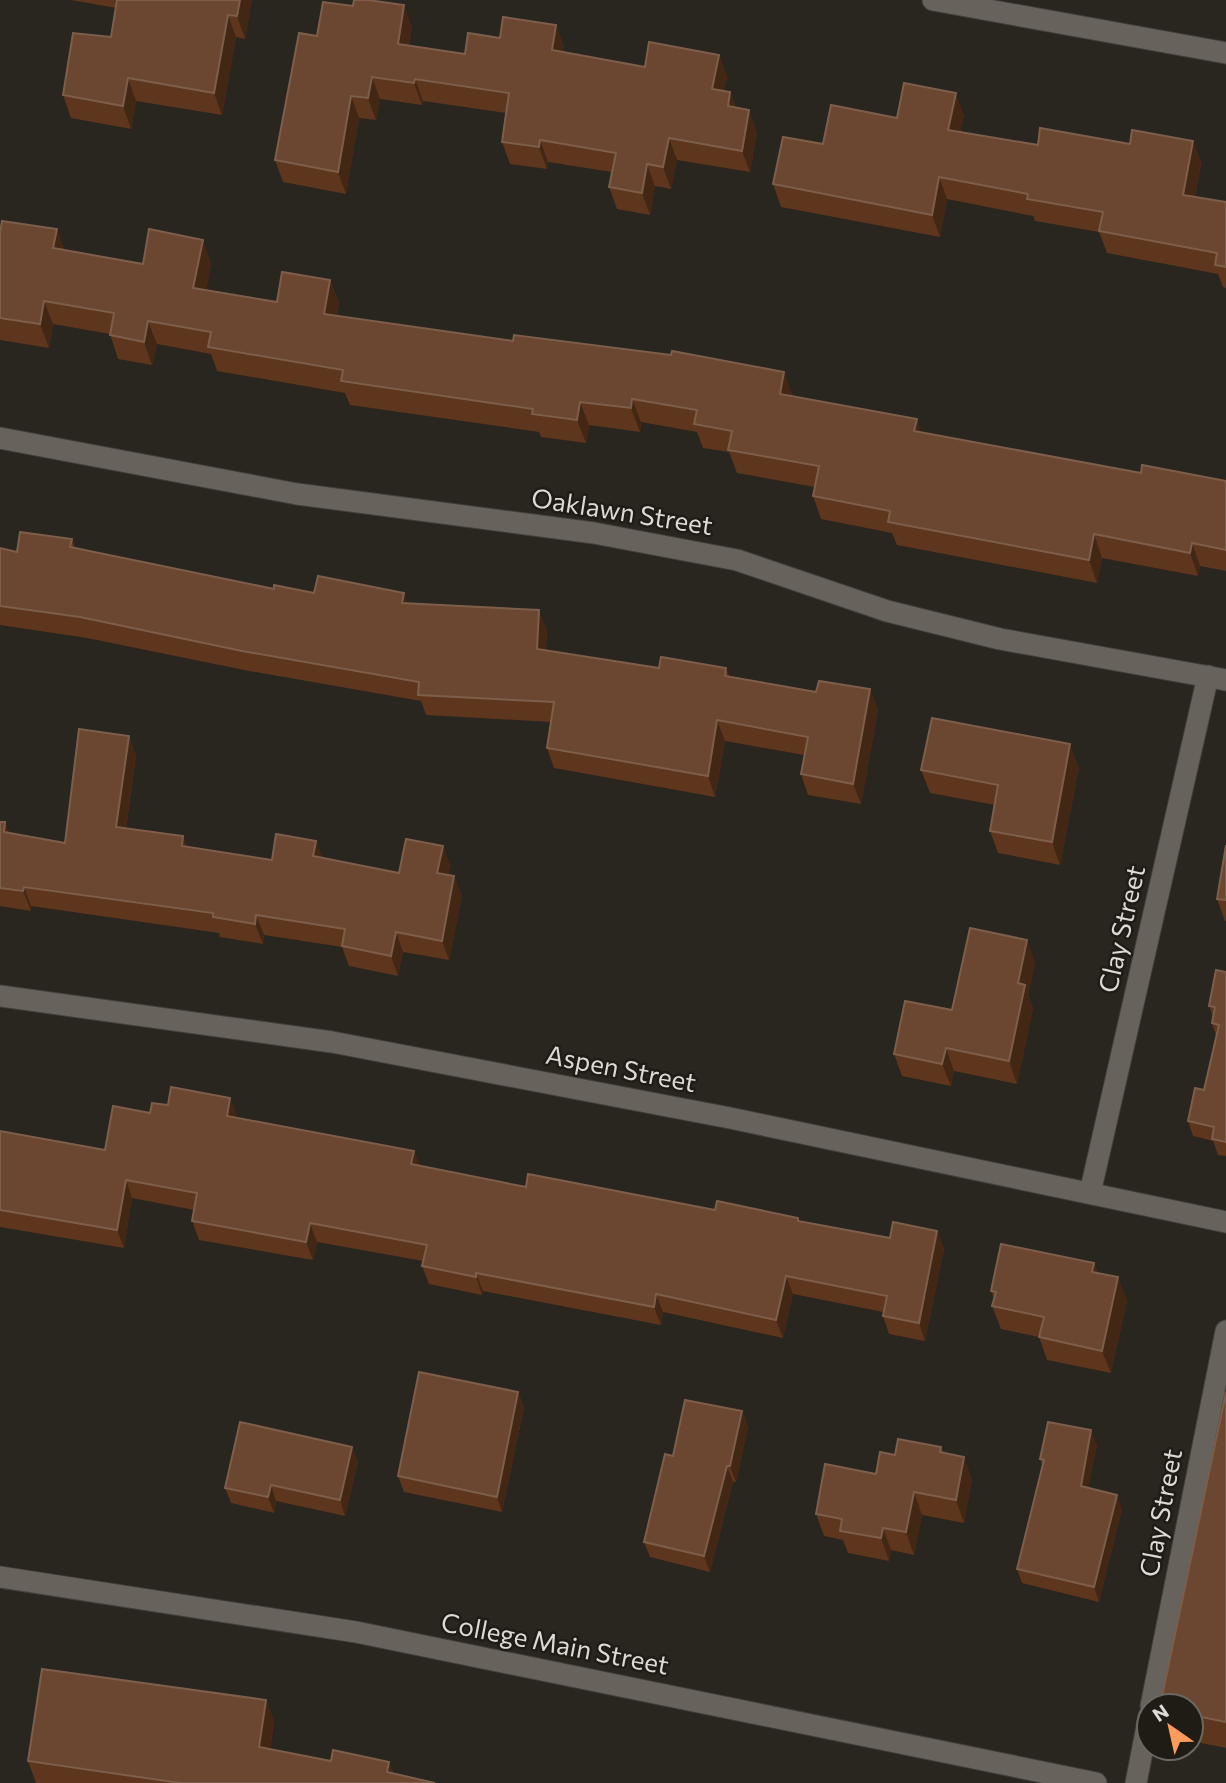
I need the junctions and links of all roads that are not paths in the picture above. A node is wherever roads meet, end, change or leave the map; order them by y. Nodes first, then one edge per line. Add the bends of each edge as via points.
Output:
1 (933, 0) edge
2 (1226, 53) edge
3 (0, 438) edge
4 (1217, 678) edge
5 (0, 996) edge
6 (1090, 1193) junction
7 (1226, 1222) edge
8 (1226, 1331) edge
9 (0, 1577) edge
10 (1154, 1692) edge
11 (1140, 1762) edge
12 (1096, 1783) edge
13 (1136, 1783) edge

1 - 2 street
3 - 4 street, Oaklawn Street via 297,494 594,533 737,560 912,618 1000,639
4 - 6 street, Clay Street
5 - 6 street, Aspen Street via 332,1042 717,1115
6 - 7 street, Aspen Street
8 - 10 street, Clay Street
9 - 12 street, College Main Street via 356,1632
11 - 13 street

